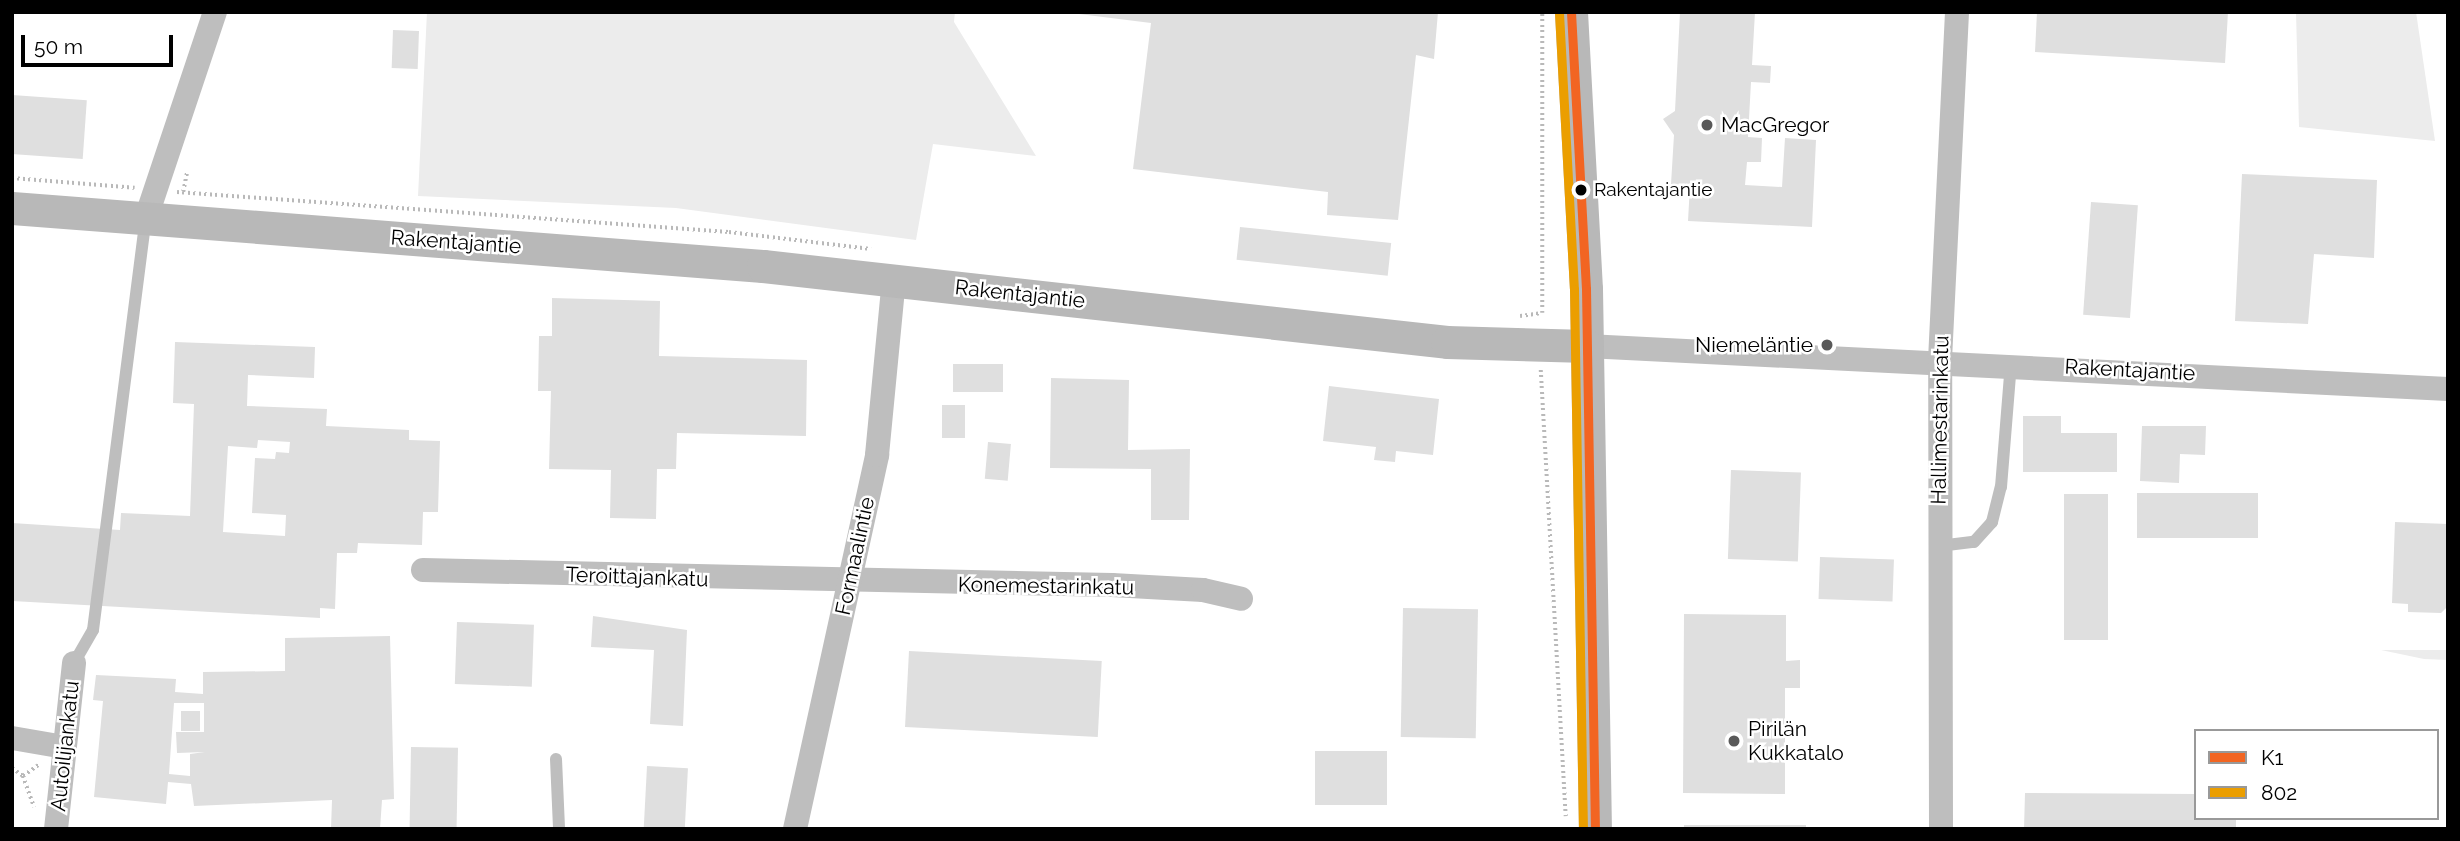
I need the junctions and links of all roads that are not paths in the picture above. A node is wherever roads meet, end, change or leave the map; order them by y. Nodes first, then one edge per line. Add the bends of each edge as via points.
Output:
1 (215, 12) edge
2 (1571, 12) edge
3 (1957, 12) edge
4 (12, 208) edge
5 (146, 218) junction
6 (894, 279) junction
7 (1587, 346) junction
8 (1940, 360) junction
9 (2011, 363) junction
10 (2448, 389) edge
11 (1939, 547) junction
12 (423, 570) dead end
13 (850, 584) junction
14 (1241, 599) dead end
15 (74, 663) joint
16 (12, 738) edge
17 (64, 747) junction
18 (556, 759) dead end
19 (56, 829) edge
20 (559, 829) edge
21 (795, 829) edge
22 (1595, 829) edge
23 (1941, 829) edge

1 - 5 street
2 - 7 street
3 - 8 street, Hallimestarinkatu
4 - 5 street, Rakentajantie
5 - 6 street, Rakentajantie
5 - 15 lane via 93,629
6 - 7 street, Rakentajantie via 1447,342
6 - 13 street, Formaalintie via 877,455
7 - 8 street, Rakentajantie
7 - 22 street
8 - 9 street, Rakentajantie
8 - 11 street, Hallimestarinkatu
9 - 10 street, Rakentajantie
9 - 11 lane via 2001,487 1992,522 1974,542
11 - 23 street, Hallimestarinkatu
12 - 13 street, Teroittajankatu
13 - 14 street, Konemestarinkatu via 1112,585 1203,590
13 - 21 street, Formaalintie
15 - 17 street, Autoilijankatu
16 - 17 street
17 - 19 street, Autoilijankatu
18 - 20 lane

